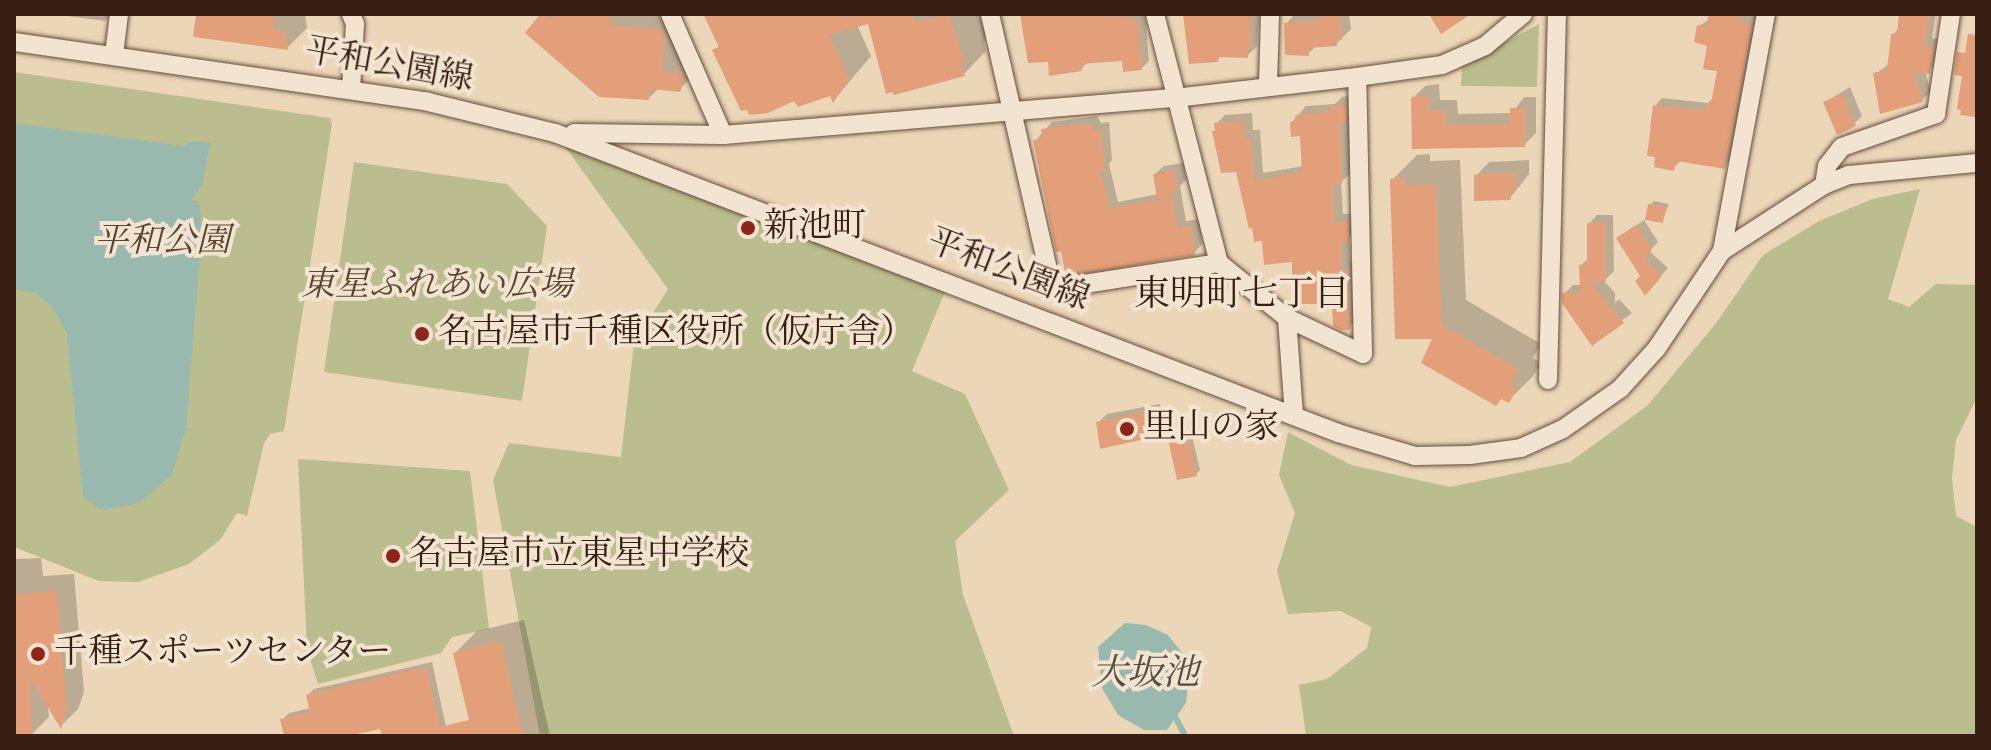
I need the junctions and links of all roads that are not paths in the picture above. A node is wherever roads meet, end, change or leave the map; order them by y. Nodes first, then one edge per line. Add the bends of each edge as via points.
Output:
1 (119, 14) edge
2 (351, 14) edge
3 (670, 14) edge
4 (990, 14) edge
5 (1155, 14) edge
6 (1270, 14) edge
7 (1523, 14) edge
8 (1557, 14) edge
9 (1766, 14) edge
10 (1951, 14) edge
11 (14, 42) edge
12 (114, 55) junction
13 (1357, 77) junction
14 (1268, 86) junction
15 (351, 90) junction
16 (1175, 98) junction
17 (1012, 110) junction
18 (555, 133) junction
19 (723, 135) junction
20 (1977, 163) edge
21 (1824, 185) junction
22 (1722, 251) junction
23 (1219, 263) junction
24 (1049, 274) dead end
25 (1078, 285) dead end
26 (1287, 318) junction
27 (1548, 380) dead end
28 (1294, 416) junction

1 - 12 street
2 - 15 street
3 - 19 street
4 - 17 street
5 - 16 street
6 - 14 street
7 - 13 street via 1485,46 1442,65
8 - 27 street
9 - 22 street
10 - 21 street via 1936,114 1842,147 1827,166
11 - 12 street, 平和公園線
12 - 15 street, 平和公園線
13 - 14 street
13 - 26 street via 1363,354
14 - 16 street
15 - 18 street, 平和公園線 via 428,102
16 - 17 street
16 - 23 street
17 - 19 street
17 - 24 street
18 - 19 street
18 - 28 street, 平和公園線
20 - 21 street, 平和公園線 via 1849,175
21 - 22 street, 平和公園線
22 - 28 street, 平和公園線 via 1657,348 1620,389 1563,429 1521,448 1415,456
23 - 25 street
23 - 26 street
26 - 28 street

